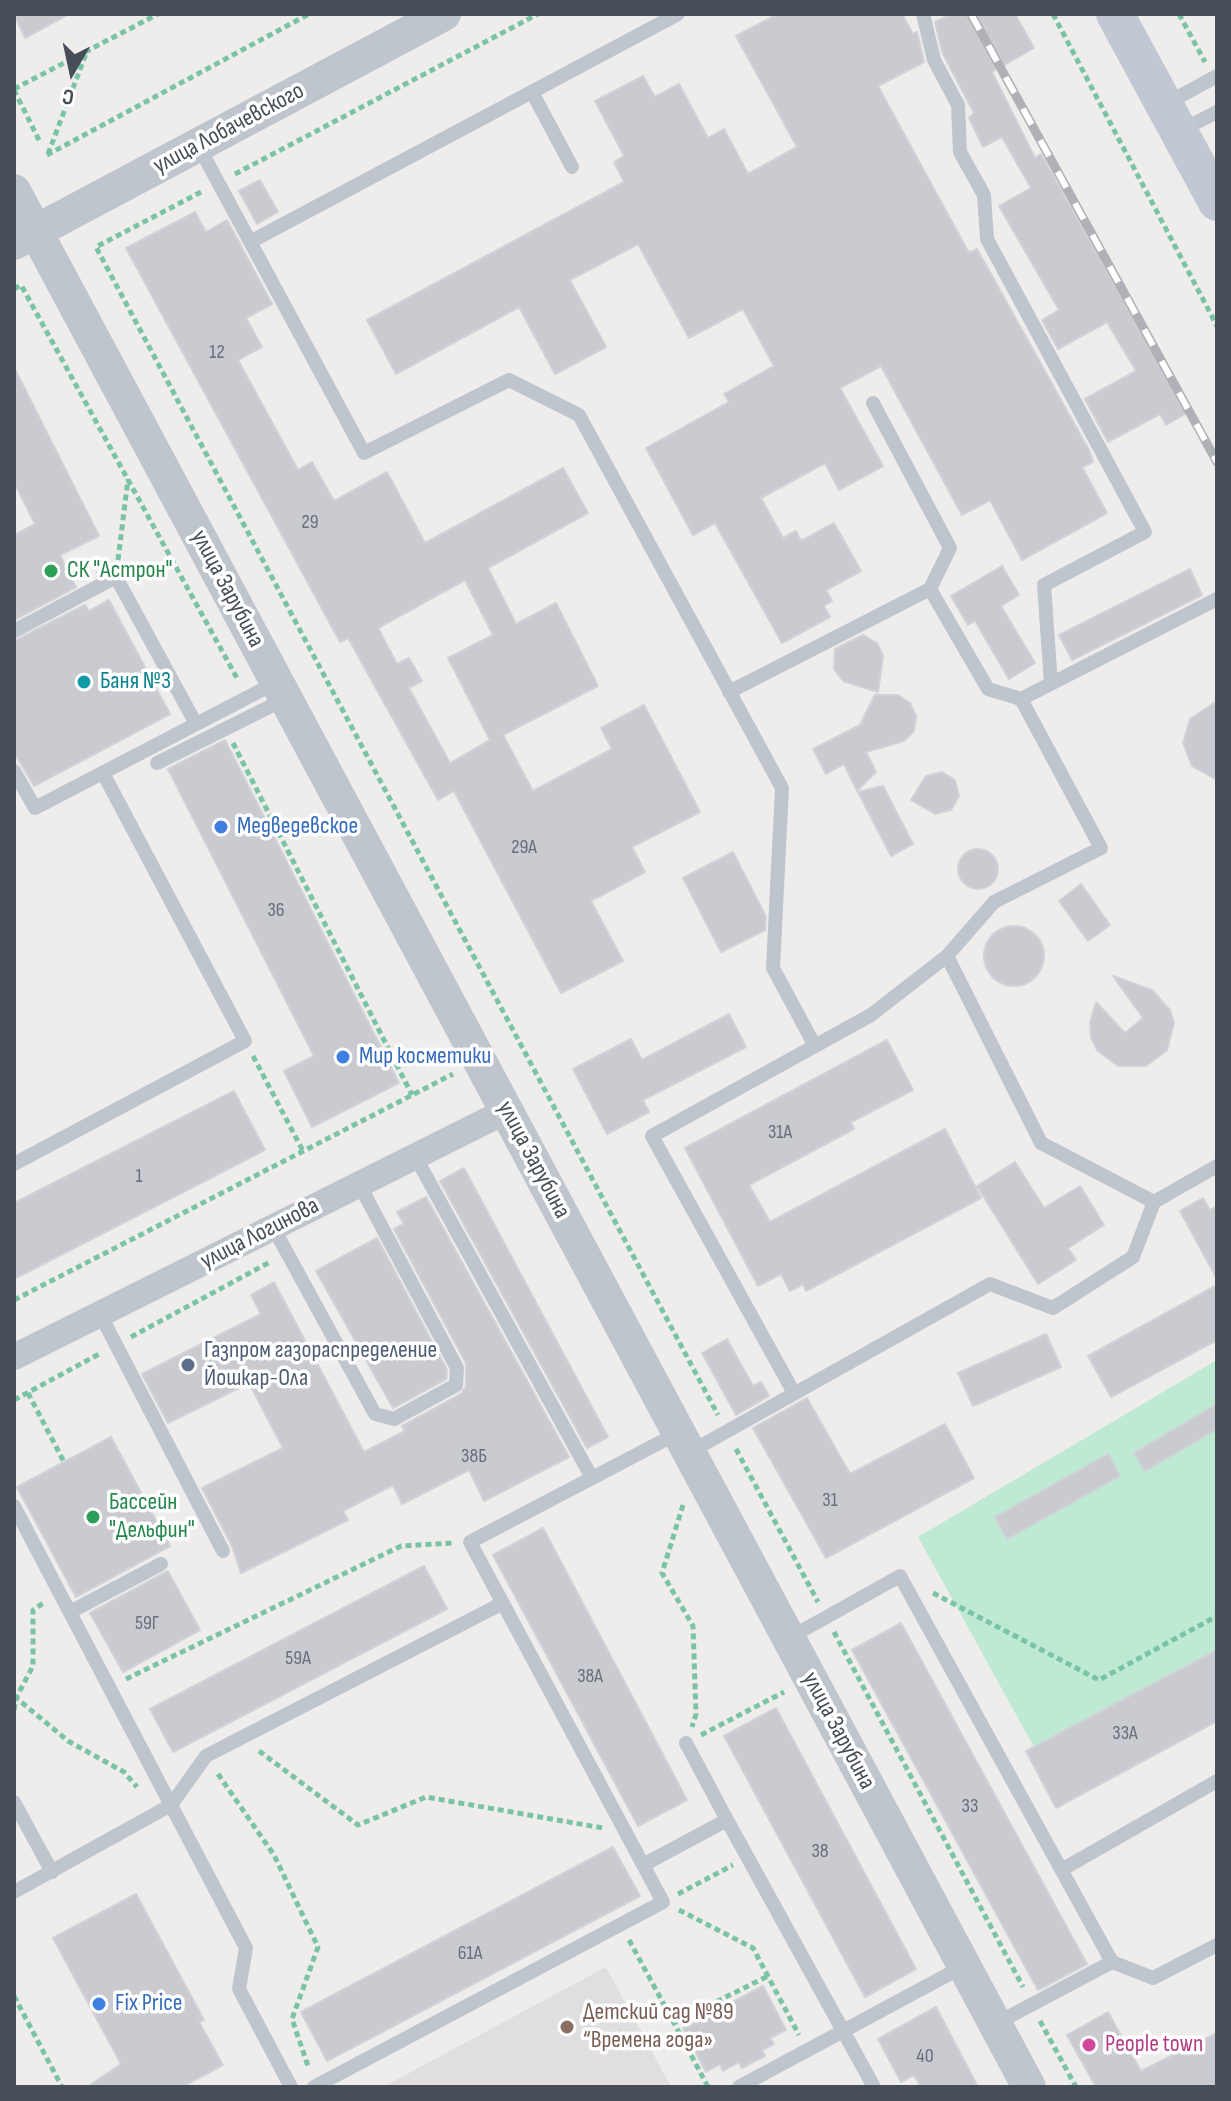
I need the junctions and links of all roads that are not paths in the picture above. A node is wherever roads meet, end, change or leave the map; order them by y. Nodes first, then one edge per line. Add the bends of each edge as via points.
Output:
1 (444, 14) edge
2 (678, 14) edge
3 (923, 14) edge
4 (1115, 14) edge
5 (1216, 77) edge
6 (532, 92) junction
7 (1217, 112) edge
8 (1172, 118) junction
9 (198, 145) junction
10 (572, 167) dead end
11 (14, 191) edge
12 (1217, 202) edge
13 (25, 238) edge
14 (250, 242) junction
15 (873, 403) dead end
16 (930, 589) junction
17 (1217, 599) edge
18 (14, 631) edge
19 (1051, 684) junction
20 (729, 692) junction
21 (270, 693) junction
22 (1021, 699) junction
23 (196, 724) junction
24 (157, 763) dead end
25 (14, 771) edge
26 (103, 773) junction
27 (947, 956) junction
28 (815, 1046) junction
29 (506, 1111) junction
30 (415, 1156) junction
31 (14, 1164) edge
32 (1217, 1166) edge
33 (359, 1184) junction
34 (1154, 1202) junction
35 (273, 1227) junction
36 (100, 1314) junction
37 (14, 1357) edge
38 (794, 1393) junction
39 (684, 1442) junction
40 (592, 1478) junction
41 (15, 1508) edge
42 (223, 1551) dead end
43 (161, 1564) dead end
44 (503, 1603) junction
45 (70, 1612) junction
46 (788, 1638) junction
47 (686, 1743) road end
48 (1217, 1781) edge
49 (14, 1802) edge
50 (171, 1805) junction
51 (727, 1820) junction
52 (643, 1865) junction
53 (1063, 1869) junction
54 (52, 1872) junction
55 (14, 1892) edge
56 (1217, 1945) edge
57 (1112, 1962) junction
58 (964, 1966) junction
59 (995, 2024) junction
60 (843, 2031) junction
61 (291, 2087) edge
62 (314, 2087) edge
63 (739, 2087) edge
64 (874, 2087) edge
65 (1029, 2087) edge

1 - 9 street, улица Лобачевского
2 - 6 lane
3 - 19 lane via 934,60 958,105 960,152 984,195 987,239 1145,532 1044,585
4 - 8 main road
5 - 8 lane
6 - 10 lane
6 - 14 lane
7 - 8 lane
8 - 12 main road
9 - 13 street, улица Лобачевского
9 - 14 lane
11 - 13 street, улица Зарубина
13 - 21 street, улица Зарубина
14 - 20 lane via 364,453 509,380 579,415
15 - 16 lane via 950,548
16 - 20 lane
16 - 22 lane via 988,689
17 - 19 lane
18 - 23 lane via 116,577
19 - 22 lane
20 - 28 lane via 782,788 773,968
21 - 23 lane
21 - 24 lane via 226,730
21 - 29 street, улица Зарубина
22 - 27 lane via 1101,848 994,902
23 - 26 lane
25 - 26 lane via 35,808
26 - 31 lane via 245,1041
27 - 28 lane via 871,1015
27 - 34 lane via 1041,1143
28 - 38 lane via 652,1136
29 - 30 street, улица Логинова
29 - 39 street, улица Зарубина
30 - 33 street, улица Логинова
30 - 40 lane
32 - 34 lane
33 - 35 street, улица Логинова
33 - 35 lane via 457,1368 456,1385 394,1419 375,1414
34 - 38 lane via 1133,1257 1053,1308 990,1284
35 - 36 street, улица Логинова
36 - 37 street, улица Логинова
36 - 42 lane
38 - 39 lane via 726,1432
39 - 40 lane
39 - 46 street, улица Зарубина
40 - 44 lane via 470,1542
41 - 45 lane
43 - 45 lane
44 - 50 lane via 206,1756
44 - 52 lane
45 - 50 lane
46 - 53 lane via 900,1576
46 - 58 street, улица Зарубина
47 - 51 lane
48 - 53 lane
49 - 54 lane
50 - 54 lane
50 - 61 lane via 246,1948 239,1989
51 - 52 lane
51 - 60 lane
52 - 62 lane via 663,1902
53 - 57 lane
54 - 55 lane
56 - 57 lane via 1153,1978
57 - 59 lane
58 - 59 street, улица Зарубина
58 - 60 lane
59 - 65 street, улица Зарубина
60 - 63 lane
60 - 64 lane

